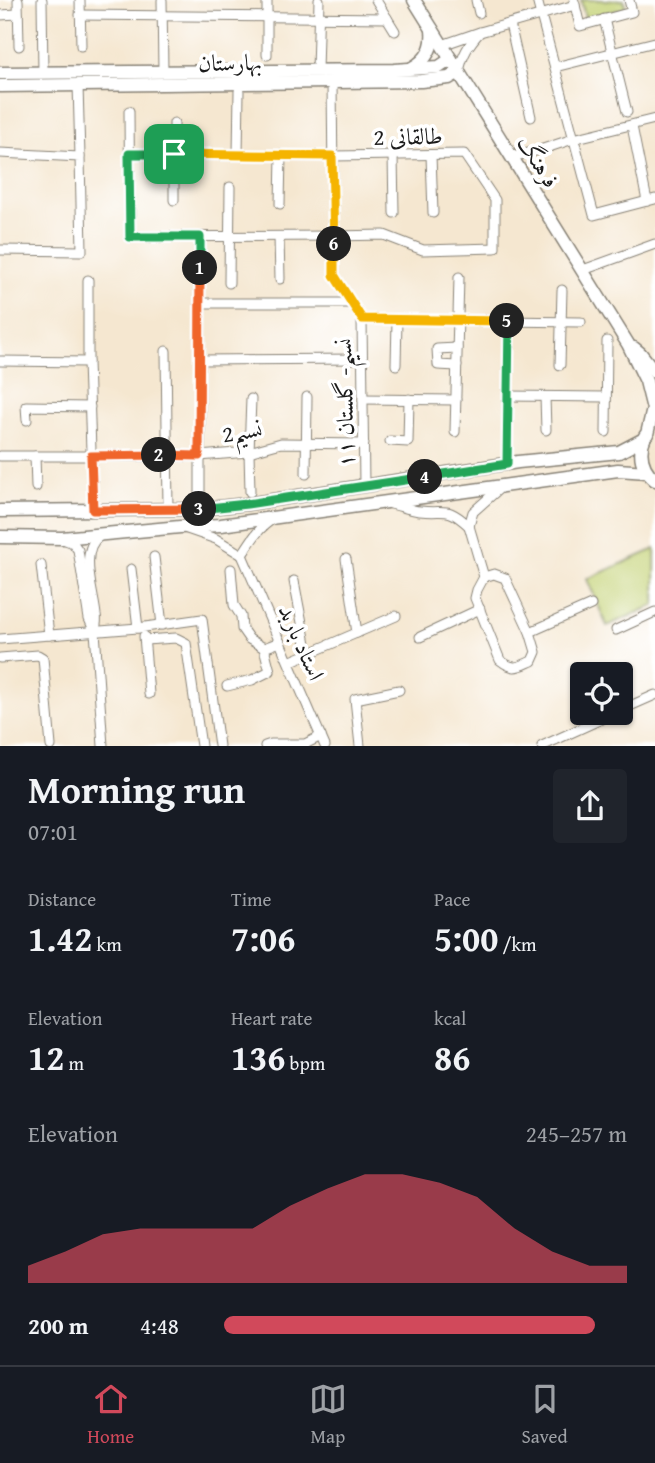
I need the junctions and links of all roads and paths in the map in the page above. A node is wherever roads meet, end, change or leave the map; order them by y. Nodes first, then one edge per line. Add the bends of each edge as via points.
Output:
1 (18, 0) edge
2 (42, 0) edge
3 (80, 0) edge
4 (162, 0) edge
5 (267, 0) edge
6 (319, 0) edge
7 (376, 0) edge
8 (414, 0) edge
9 (476, 0) edge
10 (537, 0) edge
11 (629, 0) edge
12 (574, 2) edge
13 (479, 13) dead end
14 (18, 14) junction
15 (0, 15) edge
16 (80, 15) junction
17 (162, 15) junction
18 (541, 15) junction
19 (267, 16) junction
20 (318, 16) junction
21 (387, 18) junction
22 (604, 19) junction
23 (510, 24) junction
24 (432, 29) junction
25 (395, 31) dead end
26 (480, 32) junction
27 (655, 42) edge
28 (442, 45) junction
29 (19, 46) dead end
30 (80, 46) dead end
31 (613, 52) junction
32 (267, 55) dead end
33 (451, 59) junction
34 (555, 67) junction
35 (412, 69) junction
36 (317, 70) junction
37 (163, 71) junction
38 (459, 72) junction
39 (0, 73) edge
40 (43, 73) junction
41 (332, 76) junction
42 (163, 84) junction
43 (78, 85) junction
44 (0, 86) edge
45 (239, 91) dead end
46 (129, 111) dead end
47 (627, 112) dead end
48 (531, 117) dead end
49 (655, 119) edge
50 (174, 123) dead end
51 (632, 126) junction
52 (573, 139) junction
53 (0, 153) edge
54 (129, 154) junction
55 (174, 154) junction
56 (238, 155) junction
57 (282, 155) junction
58 (393, 155) junction
59 (431, 155) junction
60 (332, 156) junction
61 (80, 157) junction
62 (512, 157) junction
63 (230, 187) dead end
64 (174, 200) dead end
65 (651, 200) edge
66 (280, 204) dead end
67 (394, 213) dead end
68 (433, 213) dead end
69 (334, 236) junction
70 (200, 237) junction
71 (229, 237) junction
72 (279, 237) junction
73 (655, 244) edge
74 (0, 250) edge
75 (583, 270) junction
76 (459, 277) dead end
77 (280, 279) dead end
78 (88, 280) dead end
79 (229, 283) dead end
80 (562, 290) dead end
81 (201, 303) junction
82 (351, 303) junction
83 (362, 319) junction
84 (397, 320) junction
85 (458, 320) junction
86 (509, 321) junction
87 (562, 322) junction
88 (581, 322) dead end
89 (607, 341) dead end
90 (628, 344) junction
91 (457, 348) junction
92 (166, 351) dead end
93 (362, 359) junction
94 (201, 360) junction
95 (0, 361) edge
96 (88, 362) junction
97 (396, 365) dead end
98 (561, 365) dead end
99 (457, 366) junction
100 (655, 372) edge
101 (508, 396) junction
102 (307, 397) dead end
103 (545, 397) junction
104 (606, 397) junction
105 (363, 399) junction
106 (409, 399) junction
107 (251, 400) dead end
108 (456, 400) junction
109 (90, 407) junction
110 (27, 420) dead end
111 (546, 430) dead end
112 (455, 432) dead end
113 (606, 432) dead end
114 (648, 433) edge
115 (390, 441) dead end
116 (307, 444) junction
117 (364, 444) junction
118 (249, 452) junction
119 (619, 452) junction
120 (168, 455) junction
121 (0, 456) edge
122 (35, 456) junction
123 (91, 456) junction
124 (199, 456) junction
125 (507, 464) junction
126 (621, 469) junction
127 (306, 474) dead end
128 (651, 476) edge
129 (503, 485) junction
130 (36, 486) dead end
131 (364, 486) junction
132 (250, 492) dead end
133 (382, 502) junction
134 (168, 509) junction
135 (200, 509) junction
136 (93, 510) junction
137 (0, 511) edge
138 (277, 517) junction
139 (468, 526) junction
140 (180, 527) junction
141 (100, 536) junction
142 (0, 537) edge
143 (62, 538) junction
144 (242, 555) junction
145 (154, 557) dead end
146 (346, 559) dead end
147 (41, 565) dead end
148 (131, 569) dead end
149 (231, 569) dead end
150 (484, 577) junction
151 (294, 581) dead end
152 (591, 605) dead end
153 (480, 609) junction
154 (655, 612) edge
155 (396, 616) dead end
156 (162, 625) junction
157 (141, 628) junction
158 (616, 630) dead end
159 (95, 631) junction
160 (530, 632) junction
161 (357, 633) junction
162 (48, 635) junction
163 (419, 637) dead end
164 (0, 639) edge
165 (145, 640) junction
166 (280, 642) junction
167 (264, 648) junction
168 (308, 654) junction
169 (0, 658) edge
170 (289, 662) junction
171 (227, 687) dead end
172 (399, 690) dead end
173 (149, 694) dead end
174 (655, 695) edge
175 (633, 705) edge
176 (588, 725) edge
177 (321, 736) junction
178 (269, 745) edge
179 (305, 745) edge
180 (51, 746) edge
181 (103, 746) edge
182 (201, 746) edge
183 (219, 746) edge
184 (325, 746) edge
185 (360, 746) edge
186 (542, 746) edge

1 - 14 street
2 - 40 street
3 - 16 street
4 - 17 street
5 - 19 street
6 - 20 street
7 - 21 street
8 - 24 street, فرهنگ
9 - 13 street
10 - 18 street
11 - 22 street via 632,12
12 - 18 street
12 - 22 street via 580,26
14 - 15 street
14 - 29 street
16 - 17 street
16 - 30 street
17 - 19 street
17 - 37 street
18 - 23 street
18 - 34 street
19 - 20 street
19 - 32 street
20 - 21 street
20 - 36 street
21 - 25 street
22 - 31 street
23 - 26 street
23 - 48 street
24 - 28 street, فرهنگ
24 - 35 street via 431,49
26 - 28 street
26 - 38 street via 463,56
27 - 31 street
28 - 33 street, فرهنگ
31 - 34 street
31 - 47 street
33 - 35 street, بهارستان via 439,67
33 - 38 street, فرهنگ
34 - 52 street
35 - 41 street, بهارستان
36 - 37 street, بهارستان
36 - 41 street, بهارستان
37 - 40 street, بهارستان
37 - 42 street
38 - 41 street, بهارستان via 449,78 421,81
38 - 62 street, فرهنگ
39 - 40 street, بهارستان
41 - 42 street, بهارستان
41 - 60 street
42 - 43 street, بهارستان
43 - 44 street, بهارستان
43 - 61 street
45 - 56 street
46 - 54 street
49 - 51 street
50 - 55 street
51 - 52 street
51 - 65 street
52 - 62 street
52 - 65 street via 594,215
53 - 61 street
54 - 55 street, طالقانی 2
54 - 70 street via 130,237
55 - 56 street, طالقانی 2
55 - 64 street
56 - 57 street, طالقانی 2
57 - 60 street, طالقانی 2
57 - 66 street
58 - 59 street, طالقانی 2
58 - 60 street, طالقانی 2
58 - 67 street
59 - 68 street
59 - 69 street, طالقانی 2 via 464,154 495,200 495,248 424,250 384,234
60 - 69 street
61 - 74 street via 82,251
62 - 75 street, فرهنگ
63 - 71 street
69 - 72 street
69 - 82 street via 334,275
70 - 71 street
70 - 81 street
71 - 72 street
71 - 79 street
72 - 77 street
73 - 75 street
75 - 90 street, فرهنگ
76 - 85 street
78 - 96 street
80 - 87 street
81 - 82 street
81 - 94 street
82 - 83 street
83 - 84 street
83 - 93 street, نسیم- گلستان ۱۱
84 - 85 street
84 - 97 street
85 - 86 street
85 - 91 street
86 - 87 street
86 - 101 street
87 - 88 street
87 - 98 street
89 - 104 street
90 - 100 street, فرهنگ
90 - 114 street, فرهنگ via 653,409
91 - 99 street
91 - 99 street via 438,349 438,365
92 - 120 street
93 - 94 street
93 - 105 street, نسیم- گلستان ۱۱
94 - 124 street
95 - 96 street
96 - 109 street
99 - 108 street
101 - 103 street
101 - 125 street
102 - 116 street
103 - 104 street
103 - 111 street
104 - 113 street
105 - 106 street
105 - 117 street, نسیم- گلستان ۱۱
106 - 108 street
106 - 115 street via 408,442
107 - 118 street
108 - 112 street
109 - 110 street via 26,406
109 - 123 street
114 - 119 street
114 - 128 street, فرهنگ via 641,456
116 - 117 street, نسیم2
116 - 118 street, نسیم2 via 281,443
116 - 127 street
117 - 131 street, نسیم- گلستان ۱۱
118 - 124 street, نسیم2
118 - 132 street
119 - 125 street
119 - 126 street via 625,460
120 - 123 street, نسیم2
120 - 124 street, نسیم2
120 - 134 street
121 - 122 street, نسیم2
122 - 123 street, نسیم2
122 - 130 street
123 - 136 street
124 - 135 street
125 - 131 street
126 - 128 street
126 - 129 street
129 - 133 street
129 - 139 street via 473,512
131 - 135 street
133 - 138 street
133 - 139 street via 420,511 445,510
134 - 135 street
134 - 136 street
136 - 137 street
138 - 140 street
138 - 144 street via 253,536
139 - 150 street
140 - 141 street
140 - 144 street via 216,539
141 - 143 street
141 - 159 street via 90,546 88,561
142 - 143 street
143 - 159 street via 78,550 89,620
144 - 166 street, استاد باربد
145 - 156 street
146 - 161 street
147 - 162 street
148 - 157 street
149 - 167 street via 234,605 242,629
150 - 153 street via 475,598
150 - 160 street via 505,578
151 - 168 street
152 - 160 street
153 - 160 street via 500,660 507,666 515,668 532,661 536,652
153 - 163 street
154 - 158 street
155 - 161 street
156 - 157 street
156 - 183 street via 202,619
157 - 159 street
157 - 165 street
159 - 162 street
159 - 181 street
161 - 168 street
162 - 164 street
165 - 173 street
165 - 182 street via 176,638 186,642
166 - 167 street
166 - 170 street, استاد باربد
167 - 171 street via 270,671
168 - 170 street
169 - 180 street via 43,658
170 - 177 street, استاد باربد
172 - 185 street via 355,699
174 - 175 street
176 - 186 street
177 - 179 street
177 - 184 street, استاد باربد
178 - 179 street

